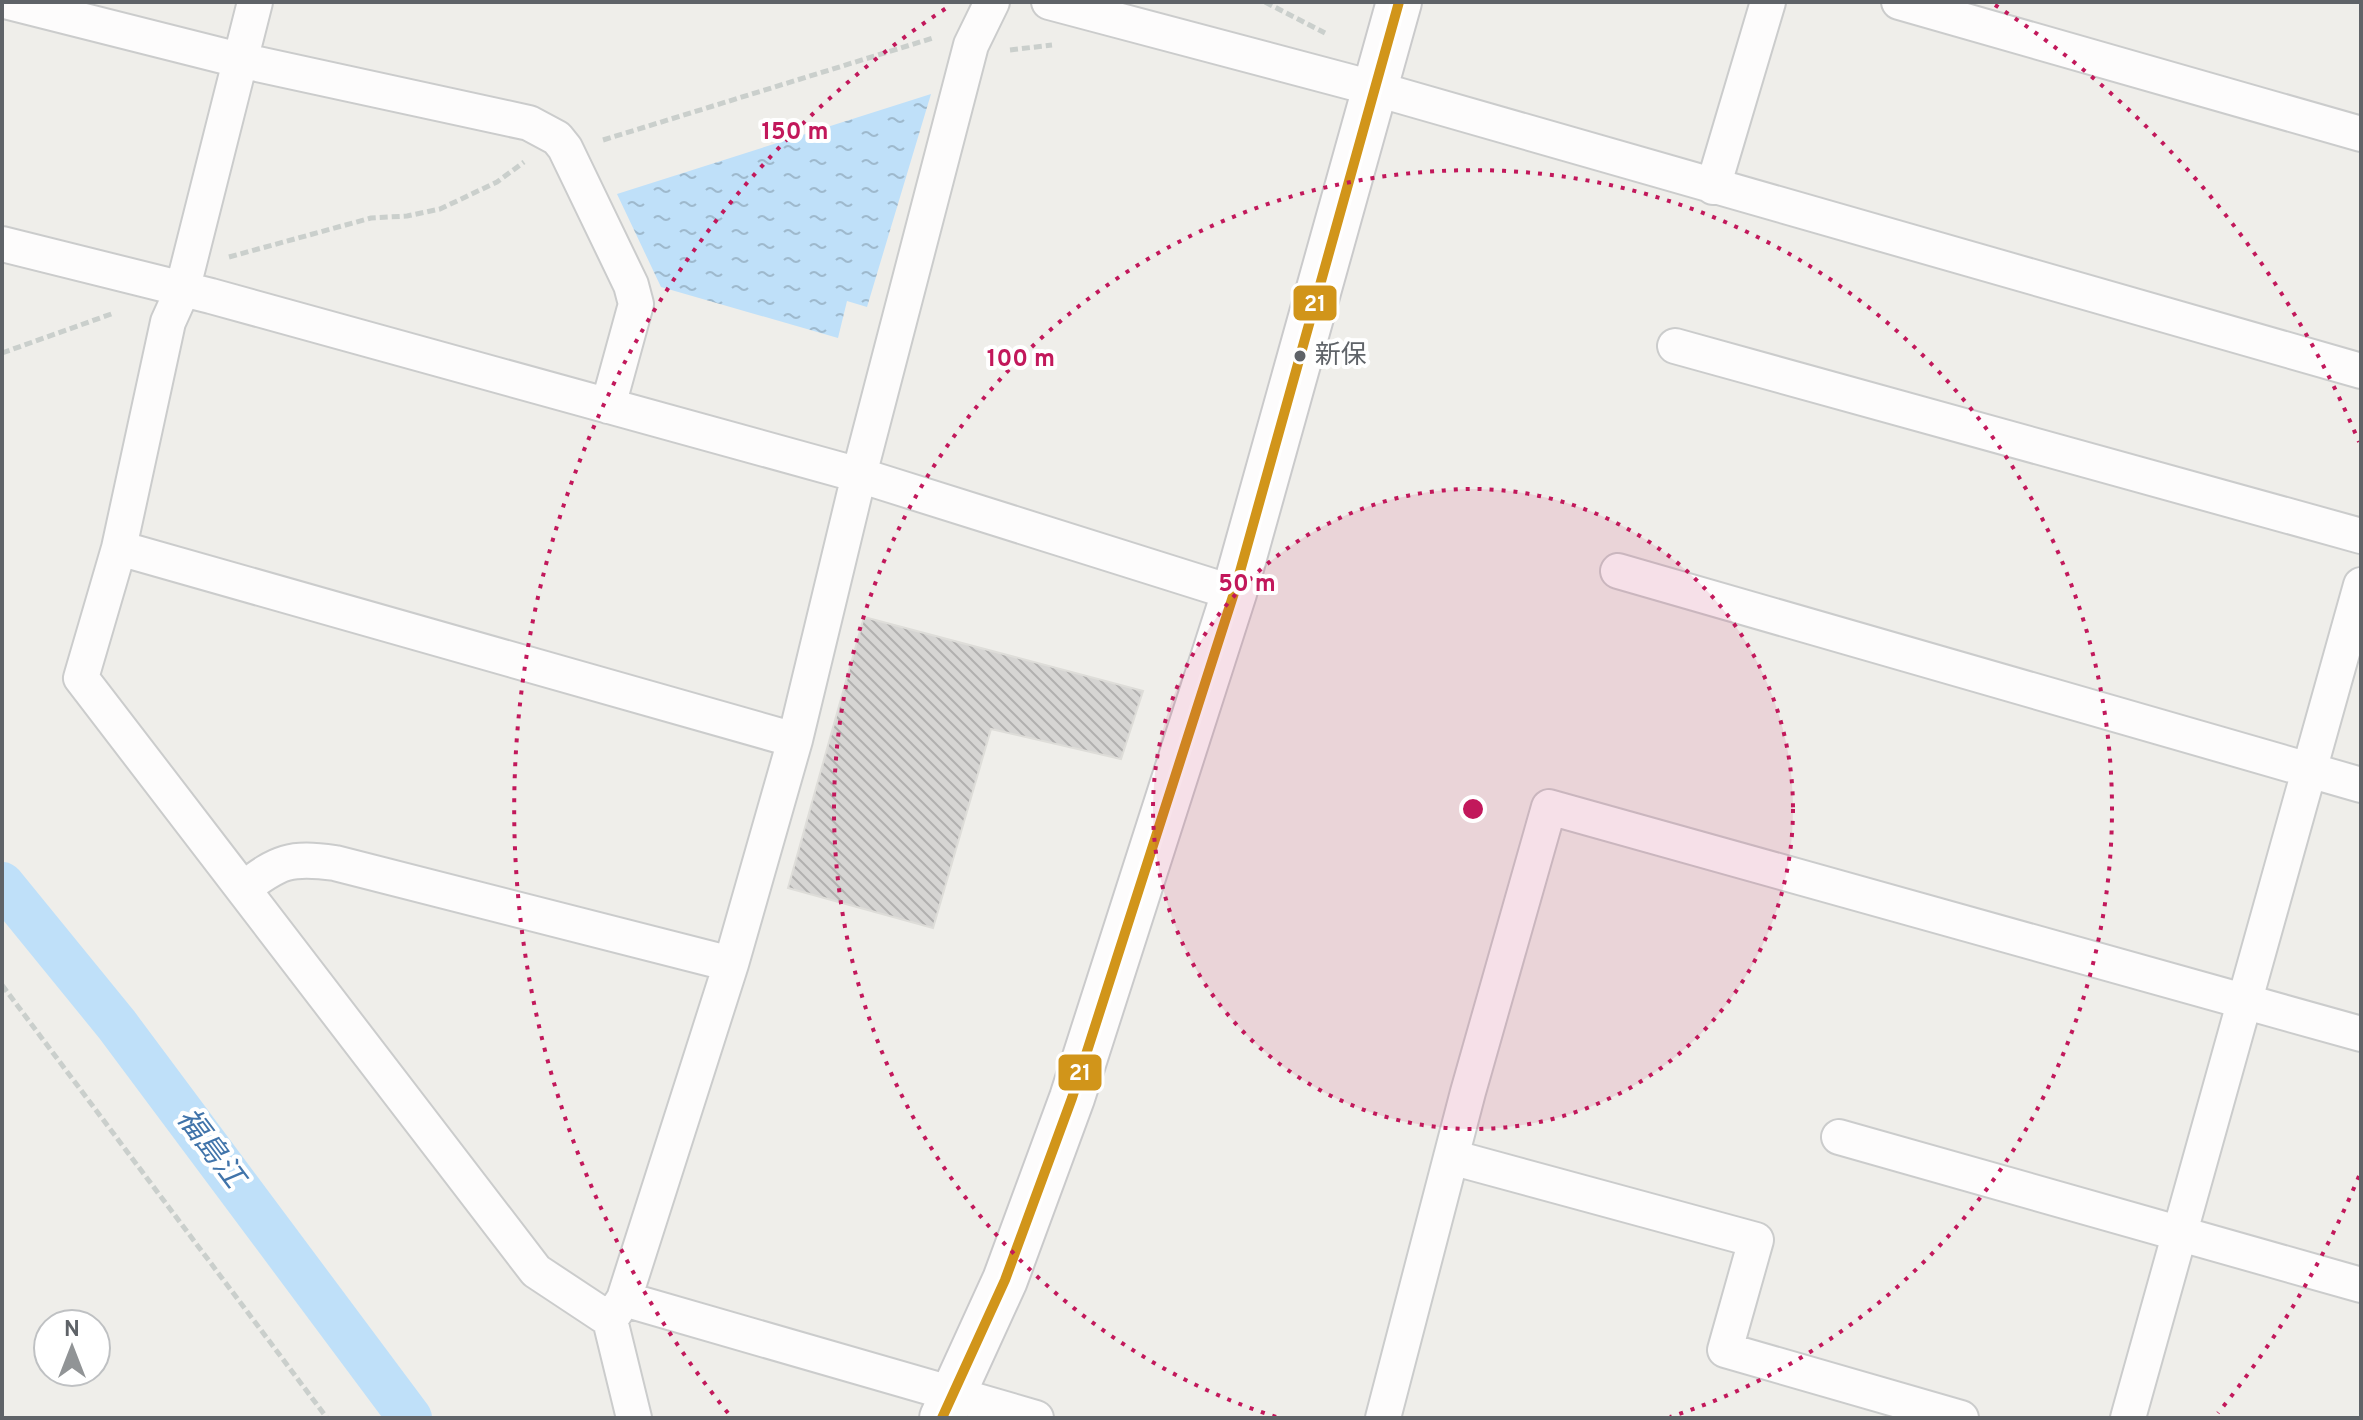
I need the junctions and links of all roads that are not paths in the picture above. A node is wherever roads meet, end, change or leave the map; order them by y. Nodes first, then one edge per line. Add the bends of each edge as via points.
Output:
1 (9, 2) edge
2 (255, 2) edge
3 (992, 2) edge
4 (1049, 2) edge
5 (1399, 2) edge
6 (1768, 2) edge
7 (1899, 2) edge
8 (239, 60) junction
9 (1373, 88) junction
10 (2361, 134) edge
11 (1713, 187) junction
12 (2, 244) edge
13 (182, 291) junction
14 (1675, 346) dead end
15 (2361, 371) edge
16 (608, 406) junction
17 (859, 475) junction
18 (2361, 536) edge
19 (119, 548) junction
20 (1618, 571) dead end
21 (2361, 585) edge
22 (1234, 593) junction
23 (795, 740) junction
24 (2309, 770) junction
25 (2361, 785) edge
26 (243, 889) junction
27 (731, 964) junction
28 (2245, 1002) junction
29 (2361, 1034) edge
30 (1839, 1137) dead end
31 (1451, 1157) junction
32 (2181, 1234) junction
33 (2361, 1285) edge
34 (617, 1310) junction
35 (948, 1406) edge
36 (634, 1418) edge
37 (1036, 1418) edge
38 (1383, 1418) edge
39 (1961, 1418) edge
40 (2128, 1418) edge

1 - 8 street
2 - 8 street
3 - 17 street via 971,45
4 - 9 street
5 - 9 street
6 - 11 street
7 - 10 street
8 - 13 street
8 - 16 street via 529,123 557,138 636,304
9 - 11 street
9 - 22 street
11 - 15 street
12 - 13 street
13 - 16 street
13 - 19 street via 168,322
14 - 18 street
16 - 17 street
17 - 22 street
17 - 23 street
19 - 23 street
19 - 26 street via 81,678
20 - 24 street
21 - 24 street
22 - 35 street via 1072,1098 1005,1280
23 - 27 street
24 - 25 street
24 - 28 street
26 - 27 street via 273,866 299,858 335,863
26 - 34 street via 536,1271
27 - 34 street
28 - 29 street
28 - 31 street via 1549,807
28 - 32 street
30 - 32 street
31 - 38 street
31 - 39 street via 1756,1240 1725,1350
32 - 33 street
32 - 40 street
34 - 35 street
34 - 36 street
35 - 37 street

